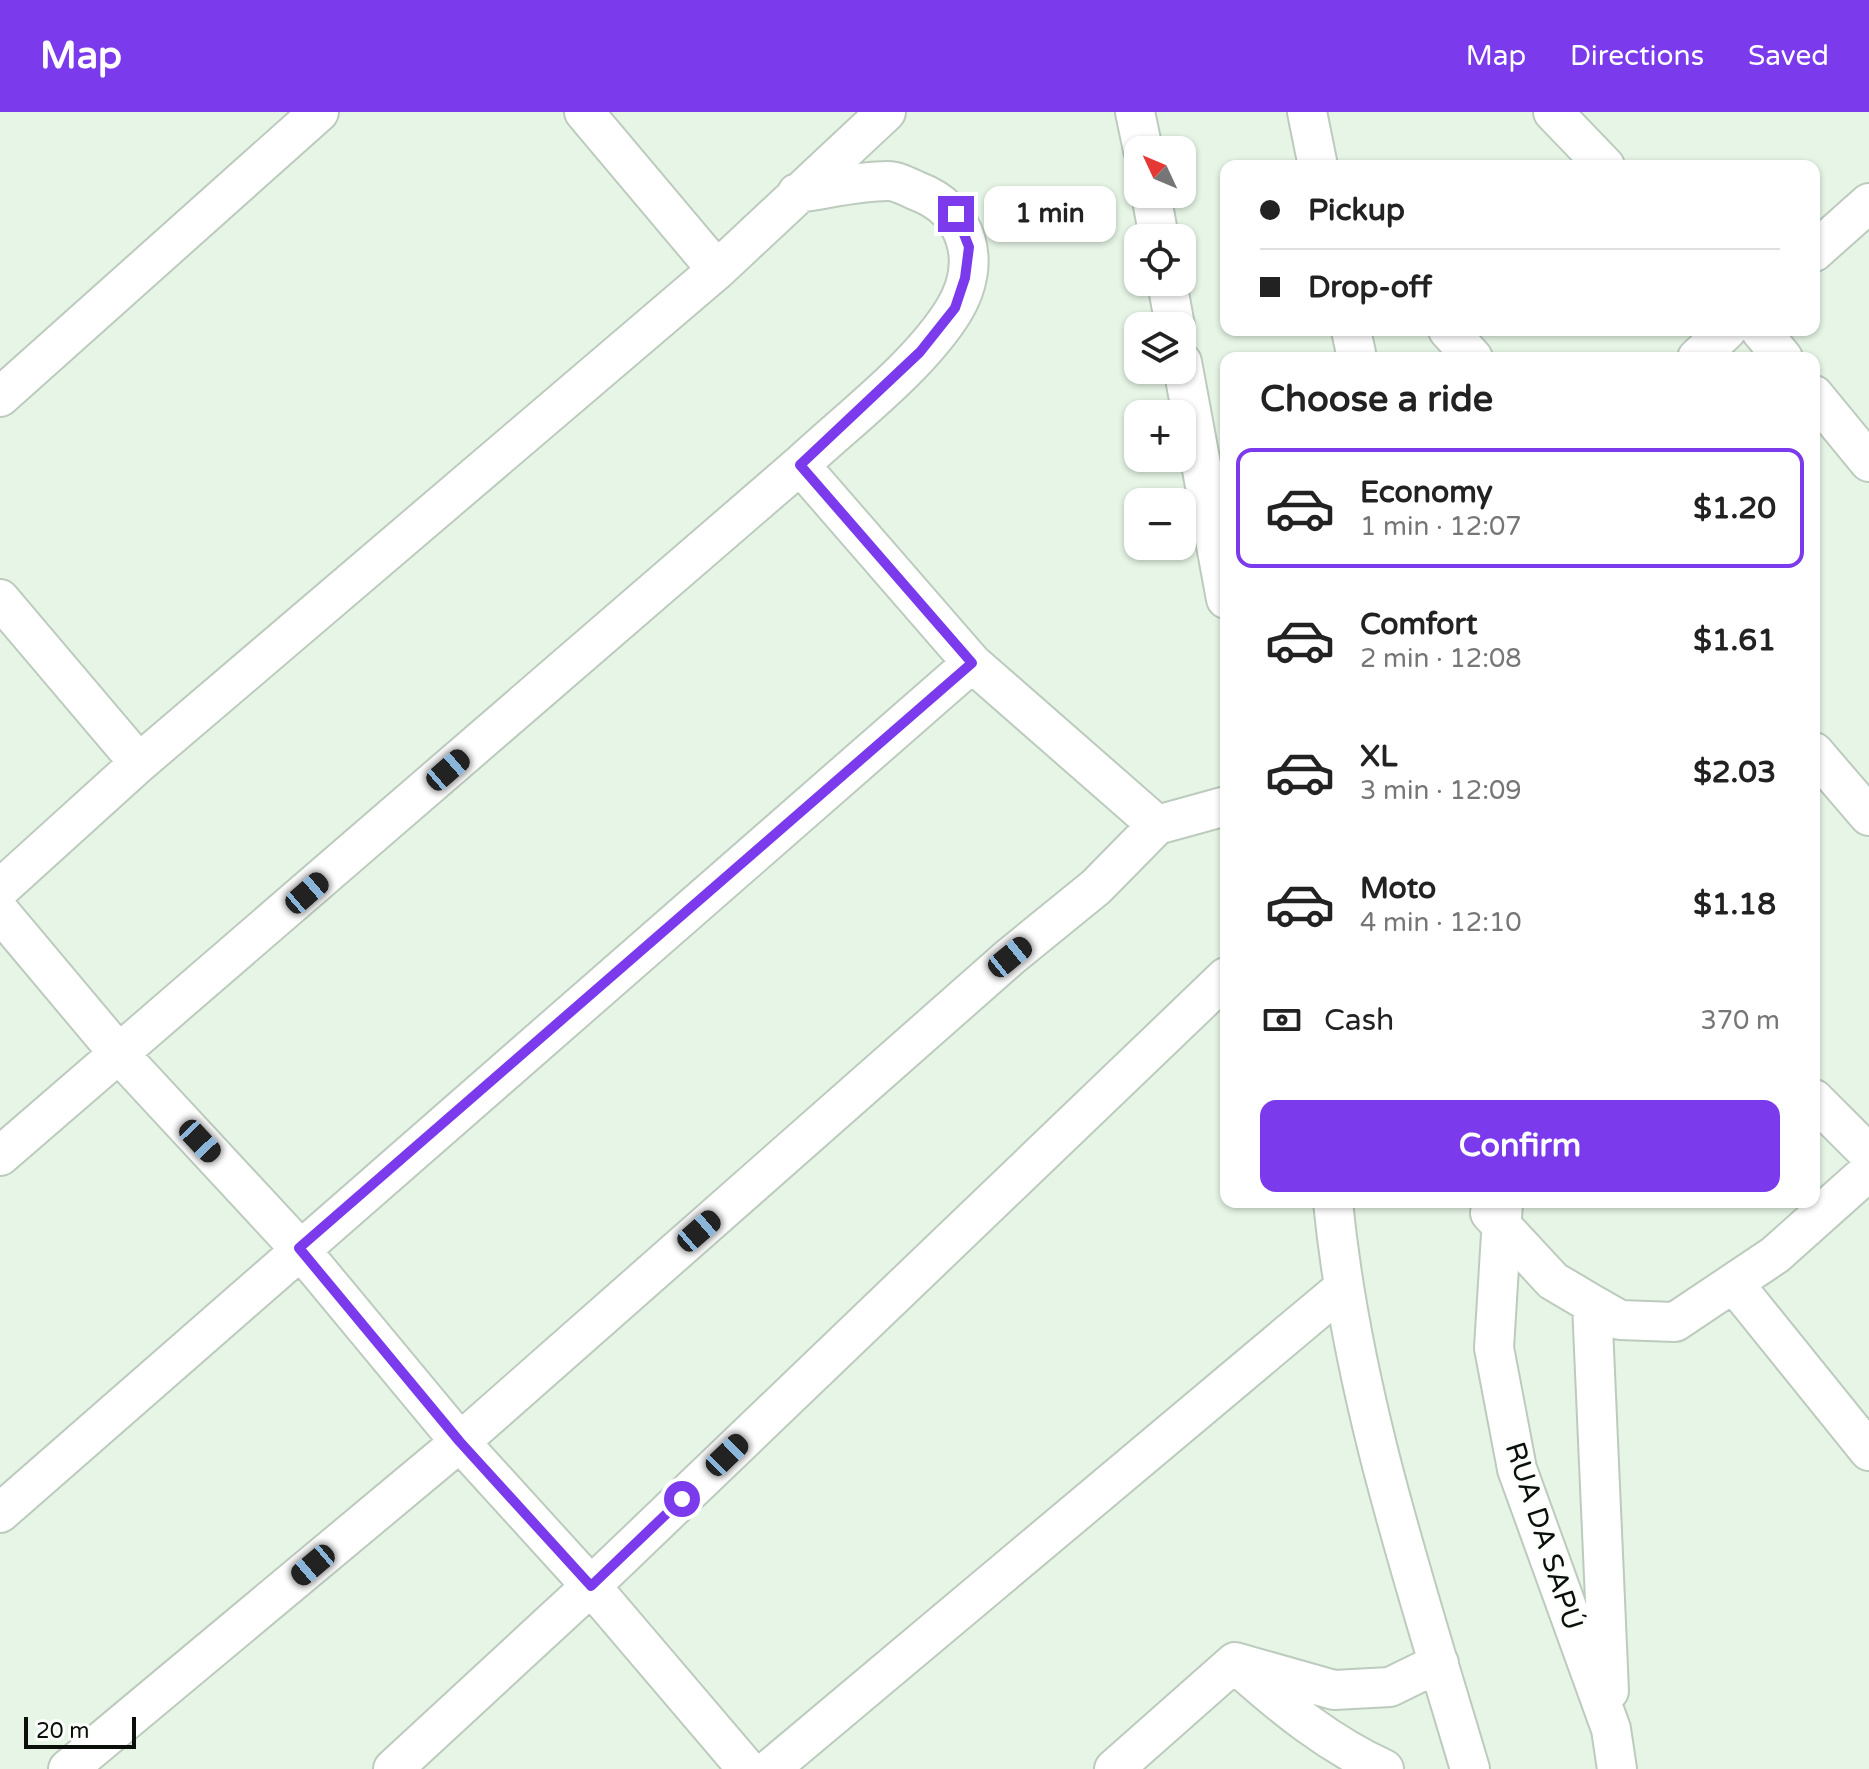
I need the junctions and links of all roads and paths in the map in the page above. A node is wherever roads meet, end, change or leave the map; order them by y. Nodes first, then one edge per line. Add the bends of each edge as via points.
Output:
1 (319, 112) edge
2 (584, 112) edge
3 (1135, 112) edge
4 (1307, 112) edge
5 (1553, 112) edge
6 (882, 113) edge
7 (1140, 136) edge
8 (1317, 160) edge
9 (1599, 160) edge
10 (797, 193) junction
11 (1869, 203) edge
12 (1820, 247) edge
13 (717, 270) junction
14 (1453, 336) edge
15 (1721, 336) edge
16 (1765, 336) edge
17 (1468, 352) edge
18 (1703, 352) edge
19 (1778, 352) edge
20 (1186, 384) edge
21 (0, 397) edge
22 (1820, 402) edge
23 (1869, 462) edge
24 (800, 465) junction
25 (1220, 567) edge
26 (0, 599) edge
27 (972, 663) junction
28 (1820, 759) edge
29 (139, 763) junction
30 (1220, 808) edge
31 (1869, 816) edge
32 (1157, 825) junction
33 (0, 889) edge
34 (0, 912) edge
35 (1220, 983) edge
36 (120, 1055) junction
37 (1820, 1105) edge
38 (1869, 1154) edge
39 (0, 1156) edge
40 (1869, 1171) edge
41 (1334, 1208) edge
42 (1494, 1209) edge
43 (299, 1248) junction
44 (1735, 1285) junction
45 (1342, 1289) junction
46 (1592, 1304) junction
47 (460, 1442) junction
48 (1869, 1451) edge
49 (0, 1513) edge
50 (591, 1586) junction
51 (1235, 1662) junction
52 (1439, 1663) junction
53 (1611, 1729) junction
54 (68, 1769) edge
55 (393, 1769) edge
56 (747, 1769) edge
57 (770, 1769) edge
58 (1114, 1769) edge
59 (1384, 1769) edge
60 (1470, 1769) edge
61 (1617, 1769) edge

1 - 21 street
2 - 13 street
3 - 7 street
4 - 8 street
5 - 9 street
6 - 10 street
10 - 13 street
10 - 24 street via 891,181 936,198 956,214 969,247 955,308 920,352
11 - 12 street
13 - 29 street
14 - 17 street
15 - 18 street
16 - 19 street
20 - 25 street
22 - 23 street
24 - 27 street
24 - 36 street
26 - 29 street
27 - 32 street
27 - 43 street
28 - 31 street
29 - 33 street
30 - 32 street
32 - 47 street via 1096,887
34 - 36 street
35 - 50 street
36 - 39 street
36 - 43 street
37 - 38 street
40 - 44 street
41 - 45 street
42 - 46 street via 1553,1281
42 - 53 street, RUA DA SAPÚ via 1494,1348 1517,1469
43 - 47 street
43 - 49 street
44 - 46 street via 1675,1322 1620,1320
44 - 48 street
45 - 52 street via 1397,1521
45 - 57 street
46 - 53 street
47 - 50 street
47 - 54 street
50 - 55 street
50 - 56 street
51 - 52 street via 1334,1690 1390,1687
51 - 58 street
51 - 59 street via 1288,1711 1347,1752
52 - 60 street
53 - 61 street, RUA DA SAPÚ

